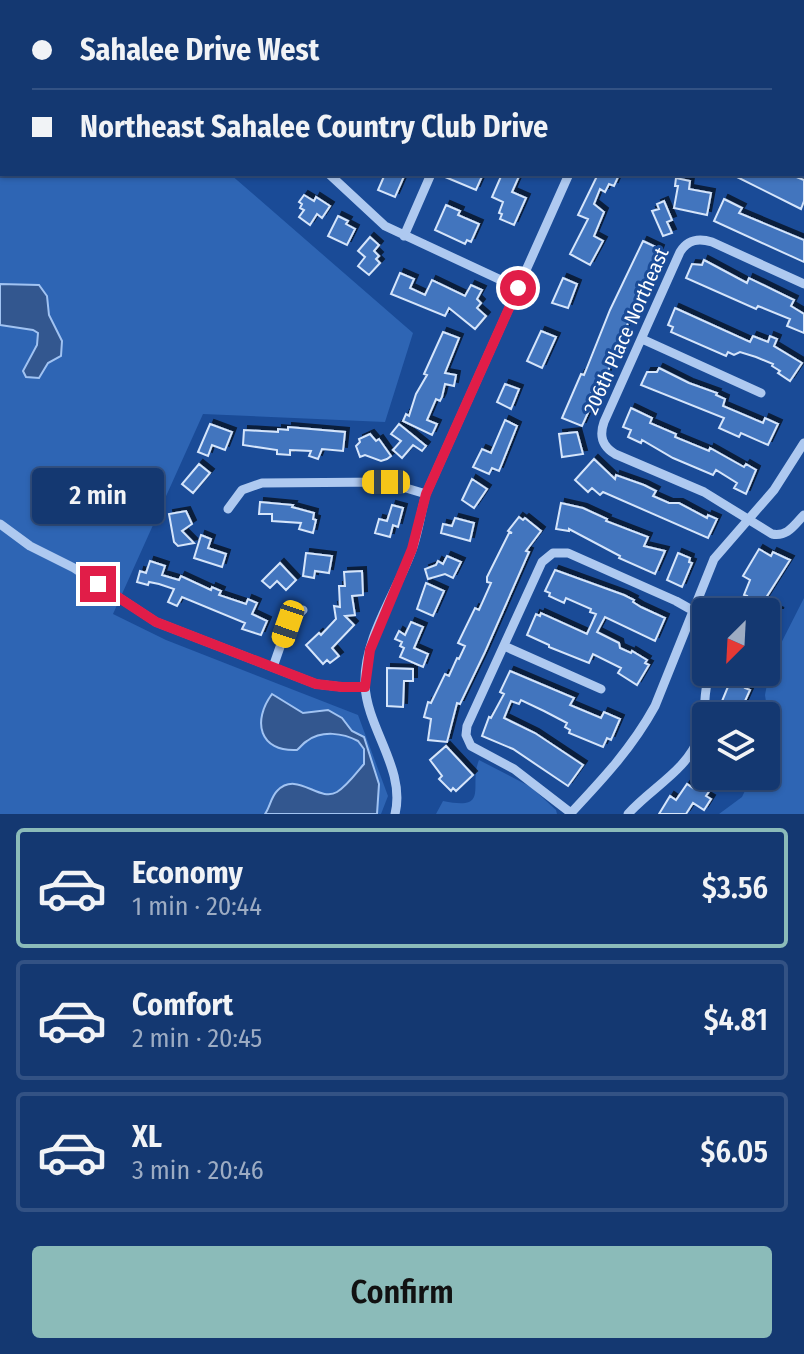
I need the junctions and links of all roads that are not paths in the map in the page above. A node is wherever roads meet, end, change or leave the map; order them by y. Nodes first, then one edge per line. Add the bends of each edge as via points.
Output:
1 (331, 176) edge
2 (430, 176) edge
3 (568, 176) edge
4 (404, 236) junction
5 (804, 284) edge
6 (518, 288) junction
7 (642, 339) junction
8 (761, 393) dead end
9 (804, 443) edge
10 (426, 494) junction
11 (228, 509) dead end
12 (804, 515) edge
13 (750, 518) junction
14 (0, 524) edge
15 (698, 598) edge
16 (303, 610) dead end
17 (692, 611) joint
18 (504, 646) junction
19 (273, 667) junction
20 (706, 686) edge
21 (365, 687) junction
22 (601, 689) dead end
23 (395, 814) edge
24 (570, 814) edge
25 (628, 814) edge

1 - 4 street via 374,218
2 - 4 street
3 - 6 street
4 - 6 street
5 - 7 street, 206th Place Northeast via 712,242 692,241 680,252
6 - 10 street
7 - 8 street
7 - 13 street, 206th Place Northeast via 604,422 602,440 608,450
9 - 13 street
10 - 11 street via 386,482 262,483 242,490
10 - 21 street via 412,549 370,650
12 - 13 street via 781,535
13 - 15 street via 714,559
14 - 19 street via 156,622
16 - 19 street via 288,624
17 - 18 street via 561,551 547,556 537,571
17 - 24 street via 642,728
18 - 22 street
18 - 24 street via 467,726 467,740
19 - 21 street via 316,684
20 - 25 street via 704,719 692,752
21 - 23 street via 396,785

